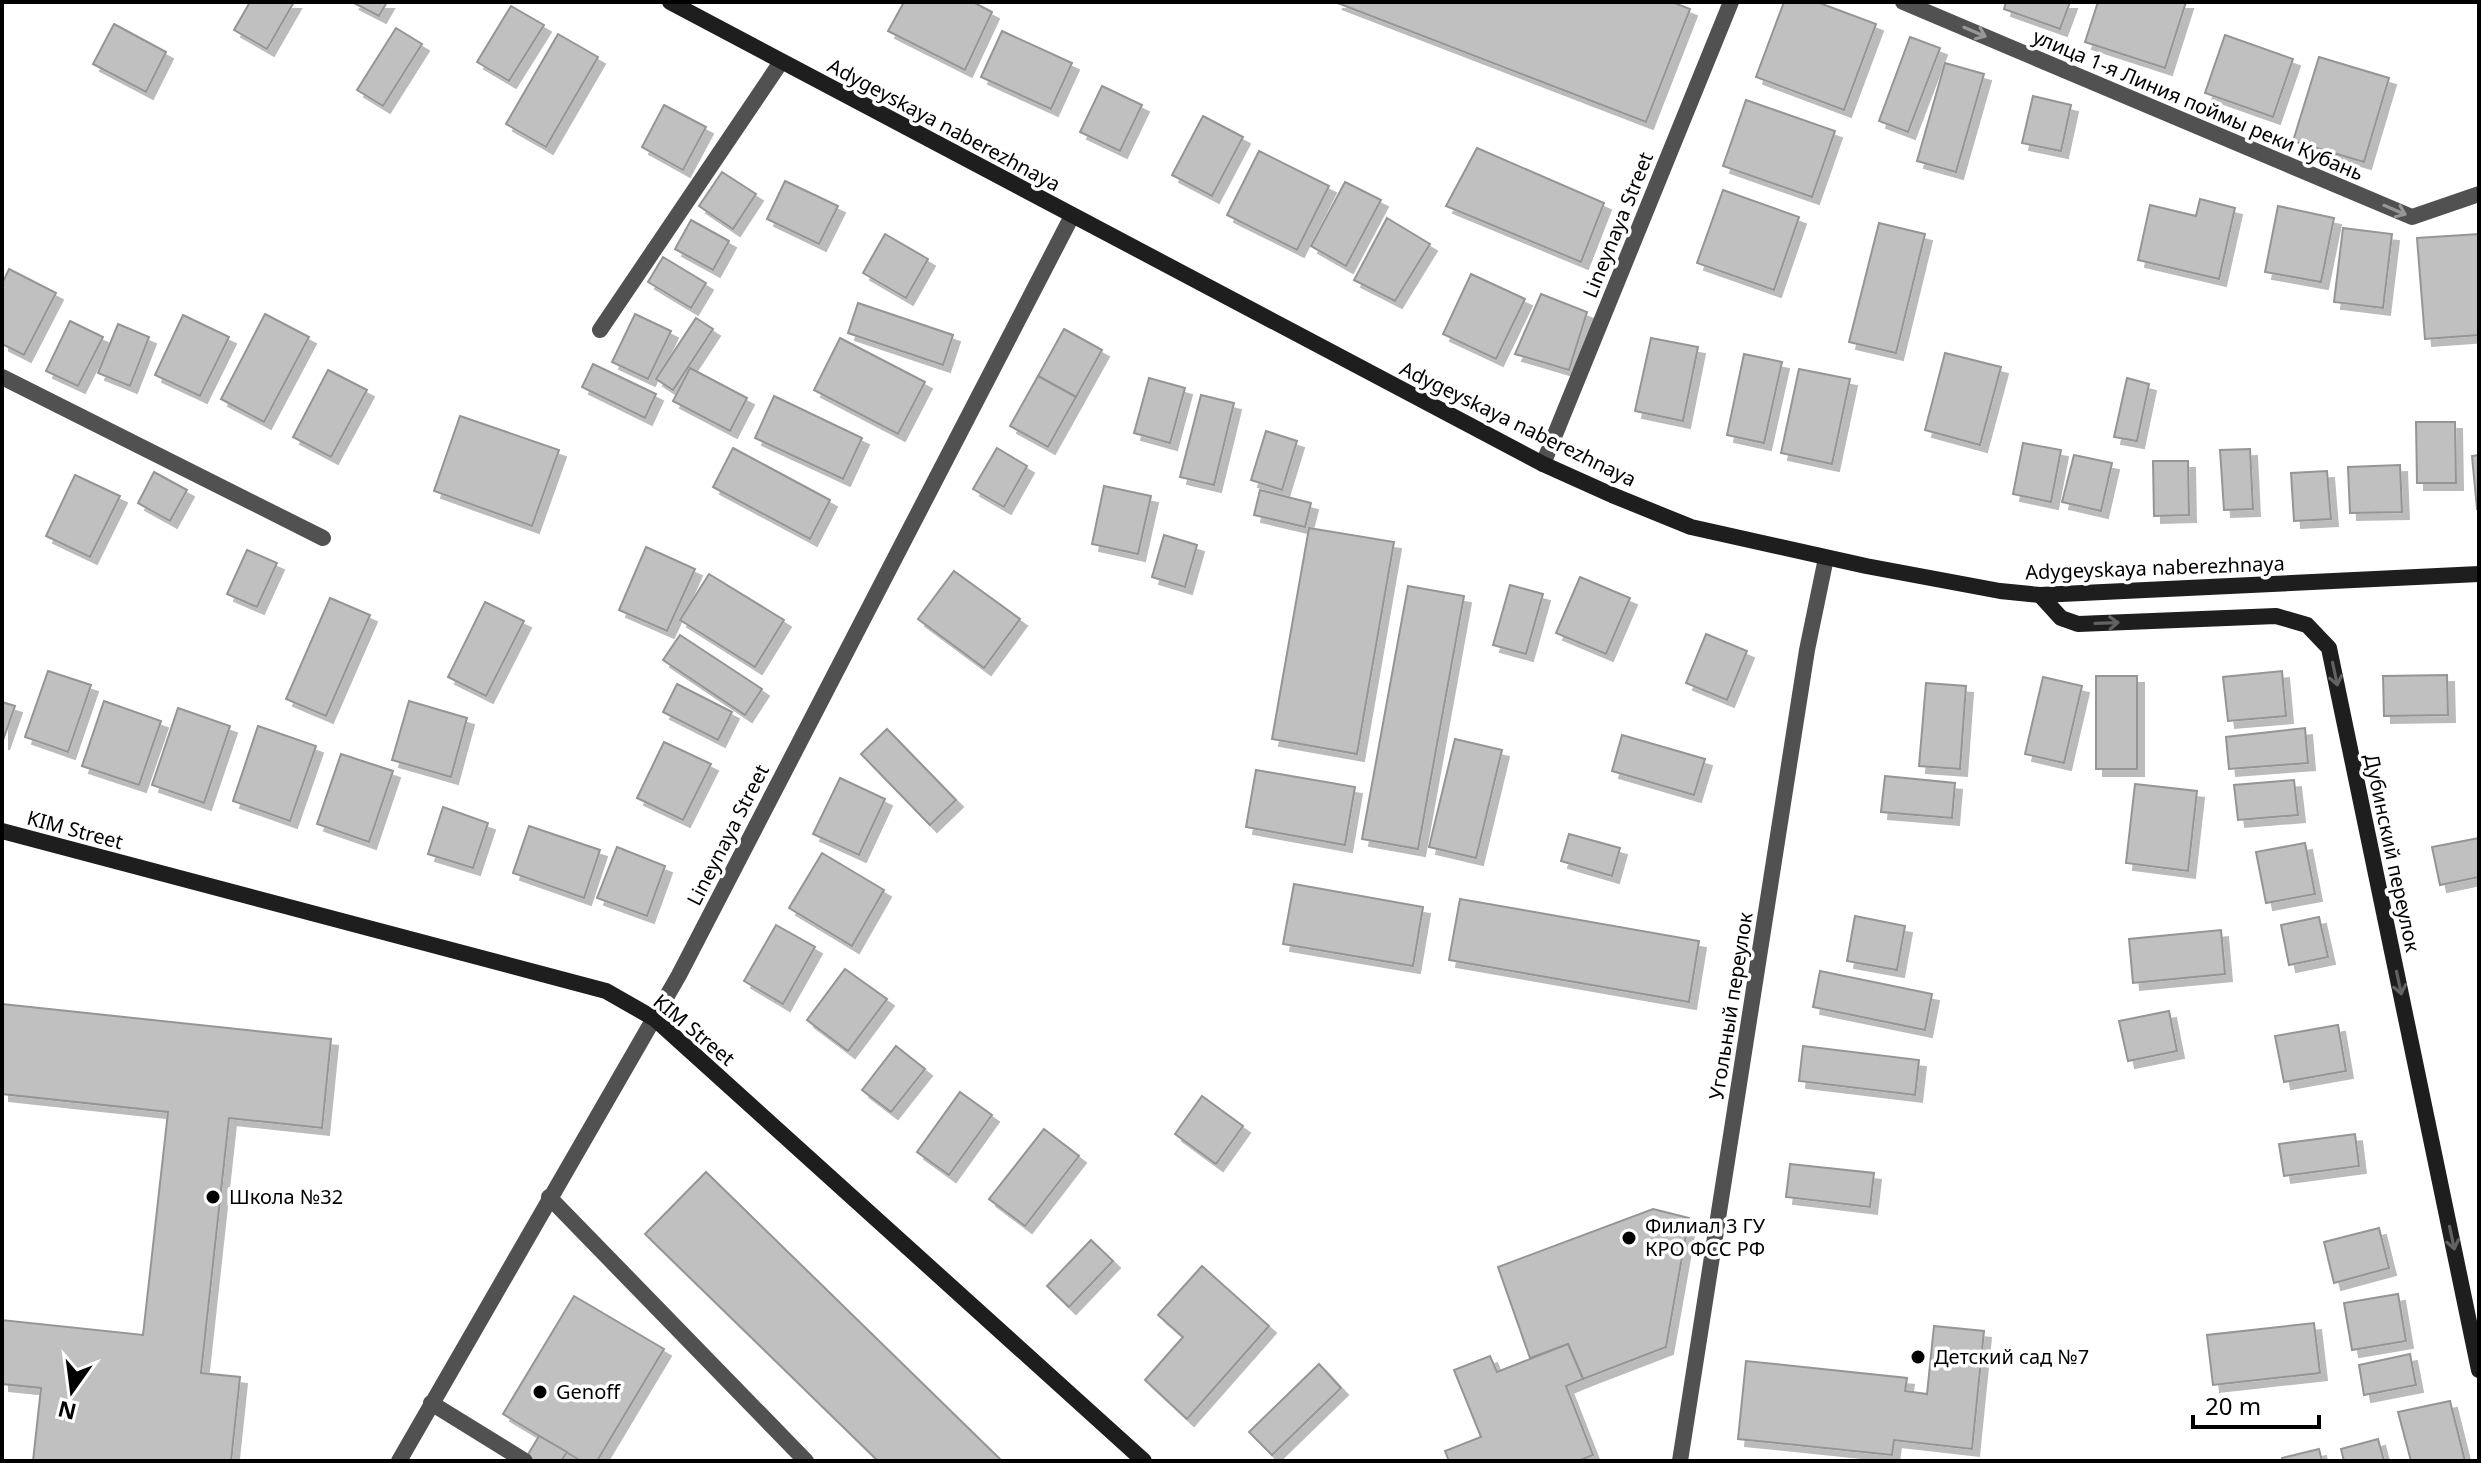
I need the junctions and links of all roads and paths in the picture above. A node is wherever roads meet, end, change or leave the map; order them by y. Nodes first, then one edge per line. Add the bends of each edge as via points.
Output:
1 (670, 2) edge
2 (1731, 2) edge
3 (1903, 2) edge
4 (781, 62) junction
5 (2479, 194) edge
6 (1072, 216) junction
7 (600, 330) dead end
8 (2, 377) edge
9 (1543, 464) junction
10 (323, 538) dead end
11 (1826, 558) junction
12 (2479, 574) edge
13 (2040, 595) junction
14 (2, 831) edge
15 (655, 1019) junction
16 (549, 1197) junction
17 (2479, 1370) edge
18 (431, 1403) junction
19 (399, 1461) edge
20 (525, 1461) edge
21 (806, 1461) edge
22 (1144, 1461) edge
23 (1680, 1461) edge

1 - 4 street, Adygeyskaya naberezhnaya
2 - 9 street, Lineynaya Street
3 -> 5 street, улица 1-я Линия поймы реки Кубань via 2412,217
4 - 6 street, Adygeyskaya naberezhnaya
4 - 7 street
6 - 9 street, Adygeyskaya naberezhnaya
6 - 15 street, Lineynaya Street
8 - 10 street
9 - 11 street, Adygeyskaya naberezhnaya via 1691,527
11 - 13 street, Adygeyskaya naberezhnaya
11 - 23 street, Угольный переулок
12 - 13 street, Adygeyskaya naberezhnaya
13 -> 17 street, Дубинский переулок via 2061,618 2078,624 2276,616 2307,625 2329,648
14 - 15 street, KIM Street via 606,991
15 - 16 street, Lineynaya Street
15 - 22 street, KIM Street
16 - 18 street, Lineynaya Street
16 - 21 street
18 - 19 street, Lineynaya Street
18 - 20 street

